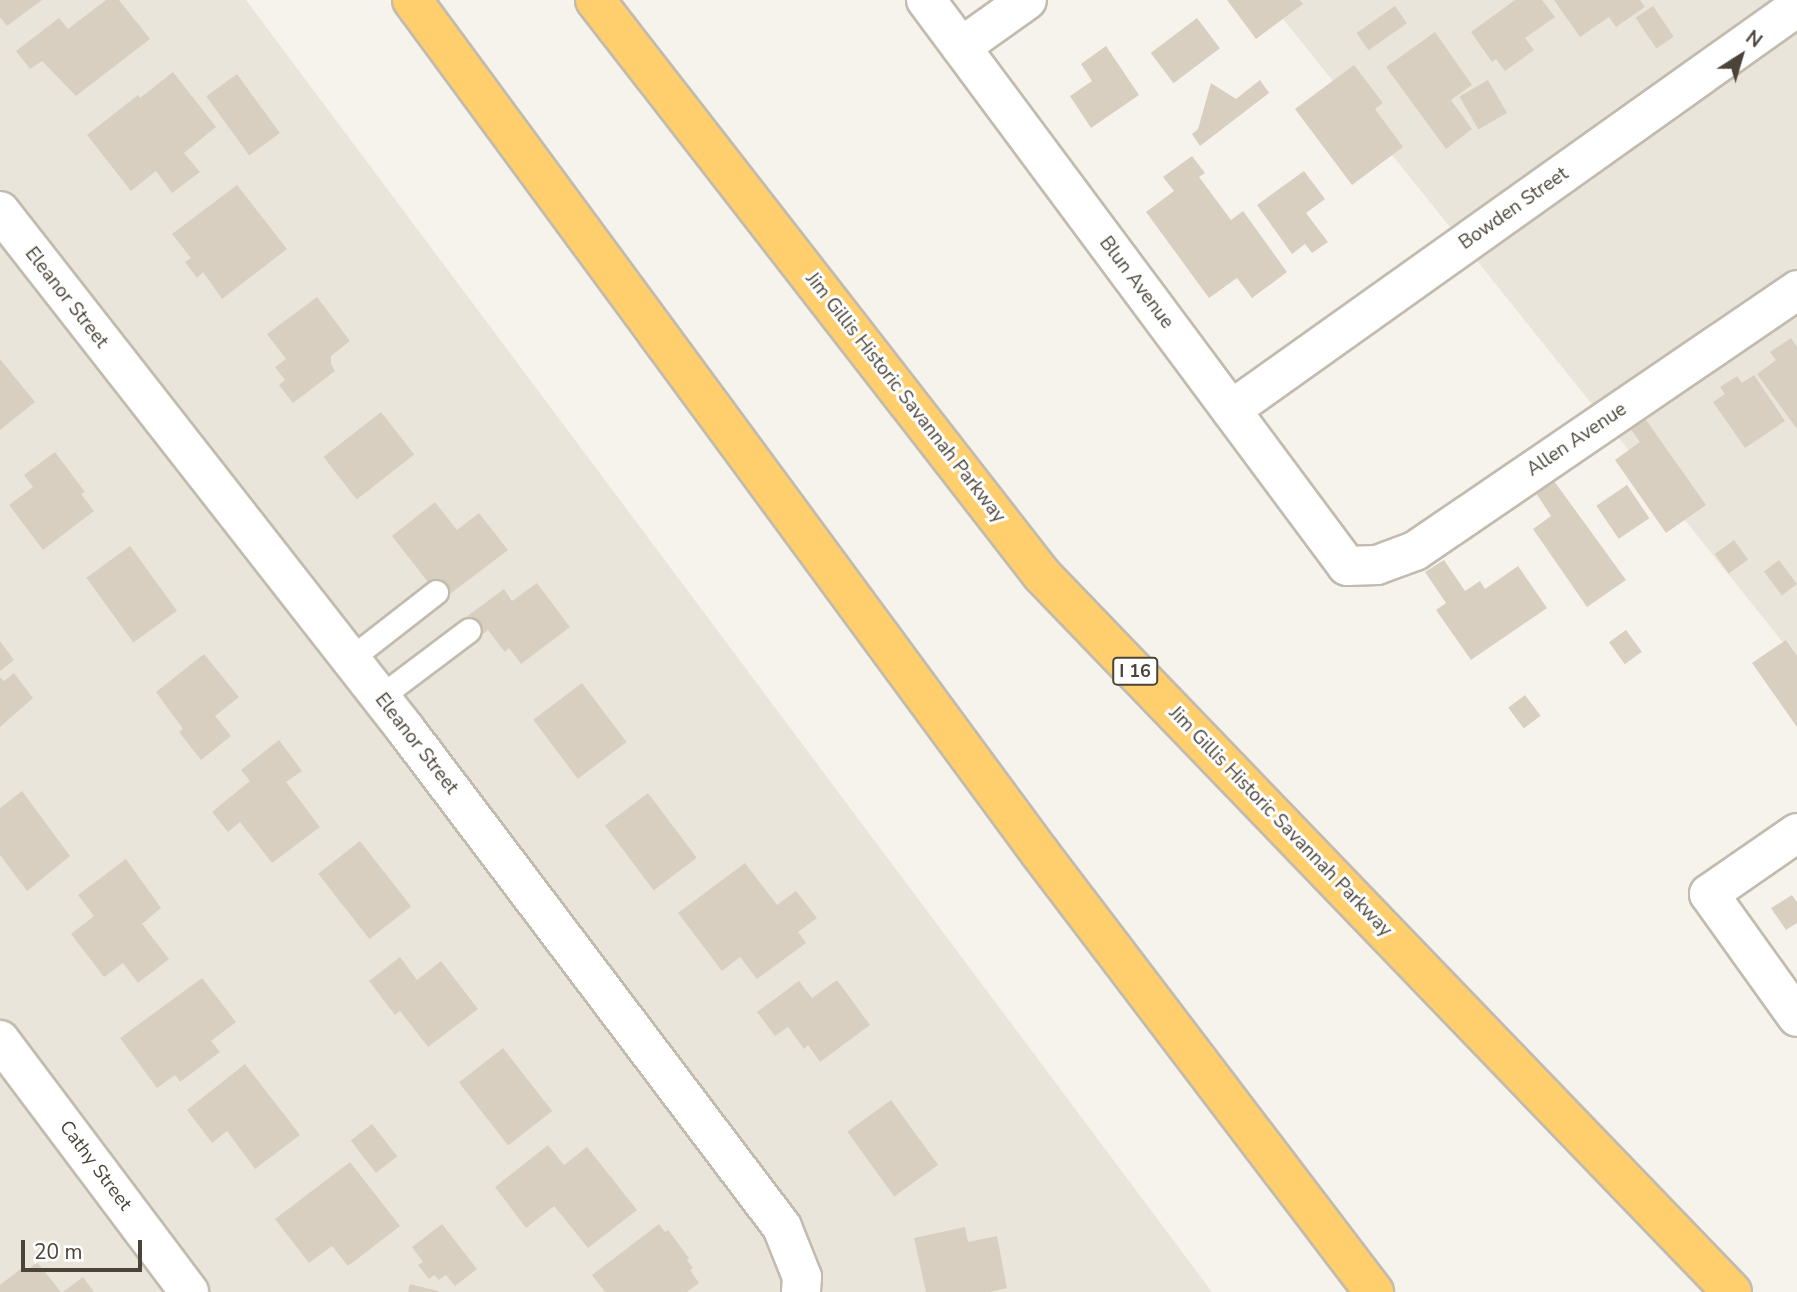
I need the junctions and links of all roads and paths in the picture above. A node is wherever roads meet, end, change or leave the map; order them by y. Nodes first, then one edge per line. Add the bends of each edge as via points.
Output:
1 (412, 0) edge
2 (595, 0) edge
3 (926, 0) edge
4 (1027, 0) edge
5 (1797, 7) edge
6 (961, 47) junction
7 (0, 211) edge
8 (1797, 289) edge
9 (1231, 410) junction
10 (1347, 566) joint
11 (436, 592) dead end
12 (469, 630) dead end
13 (350, 659) junction
14 (380, 697) junction
15 (1797, 833) edge
16 (1797, 1017) edge
17 (0, 1040) edge
18 (189, 1292) edge
19 (801, 1292) edge
20 (1374, 1292) edge
21 (1732, 1292) edge

1 - 20 highway via 1040,853
2 - 21 highway, Jim Gillis Historic Savannah Parkway / I 16 via 1042,575
3 - 6 street, Blun Avenue
4 - 6 street
5 - 9 street, Bowden Street
6 - 9 street, Blun Avenue
7 - 13 street, Eleanor Street
8 - 10 street, Allen Avenue via 1415,551 1377,565
9 - 10 street, Blun Avenue
11 - 13 lane
12 - 14 lane
13 - 14 street, Eleanor Street
14 - 19 street, Eleanor Street via 782,1227 802,1277
15 - 16 street via 1709,894
17 - 18 street, Cathy Street

